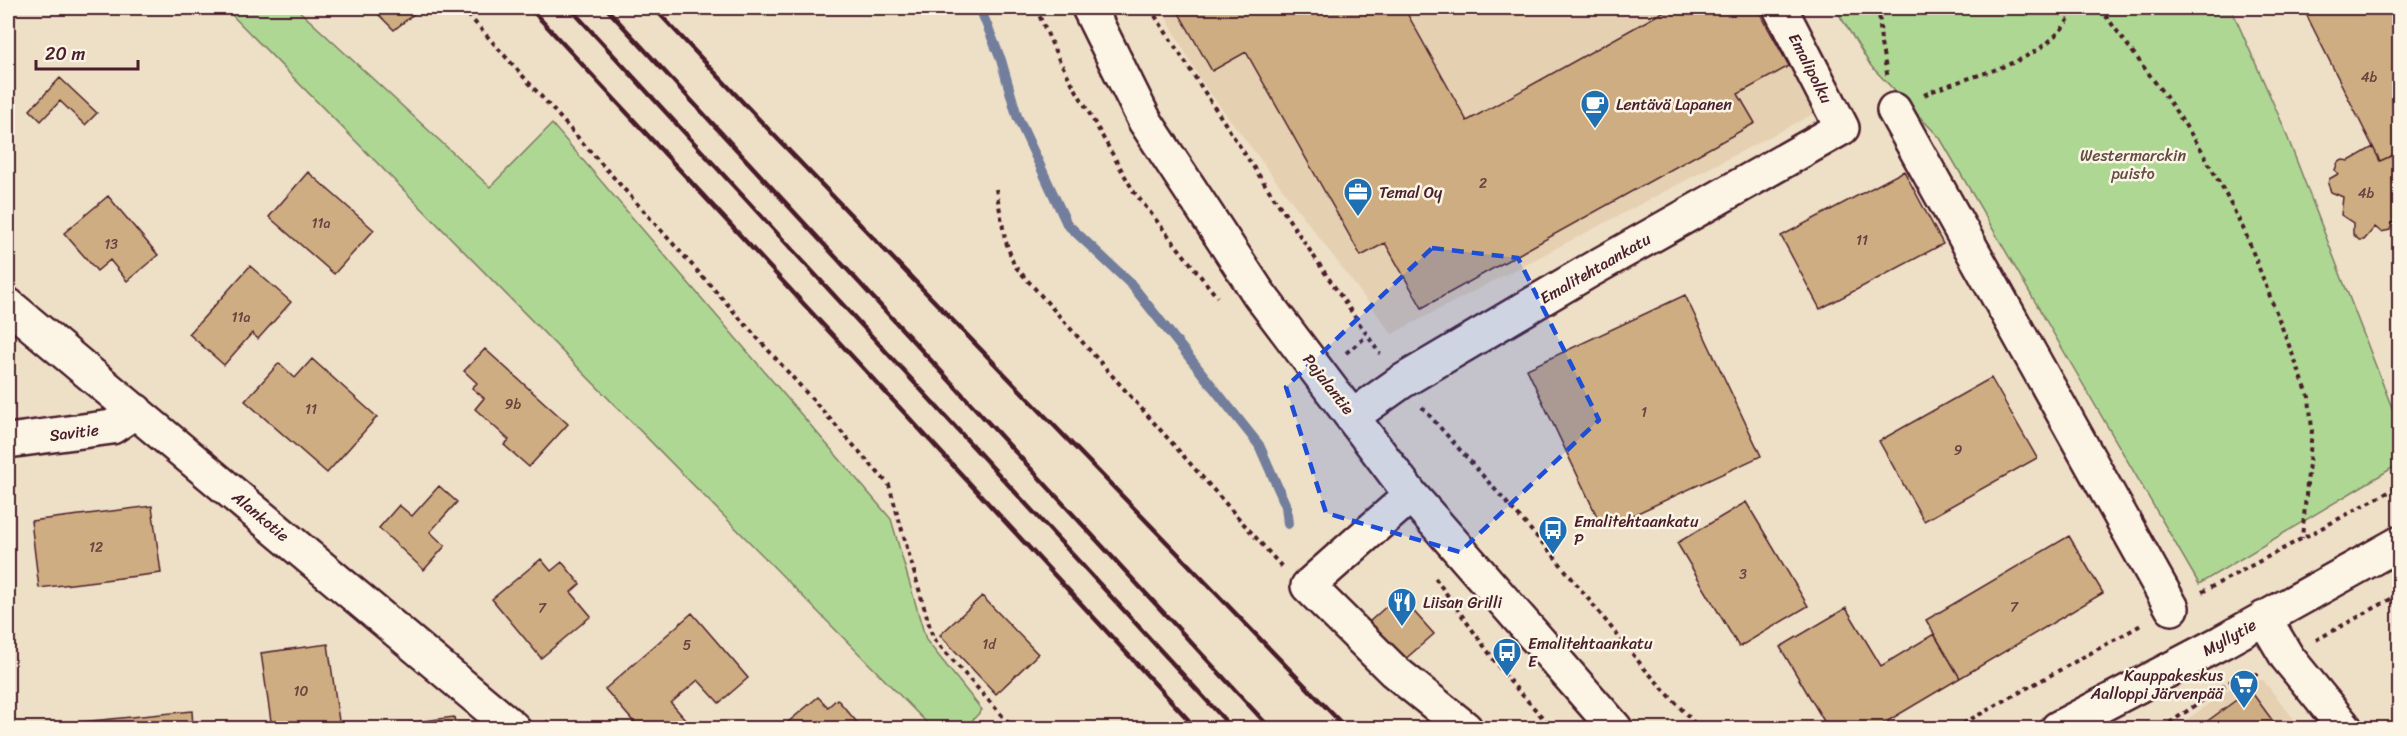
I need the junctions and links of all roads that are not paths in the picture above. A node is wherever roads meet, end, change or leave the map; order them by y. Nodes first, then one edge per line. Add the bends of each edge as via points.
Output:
1 (1089, 8) edge
2 (1780, 8) edge
3 (1894, 110) road end
4 (1842, 128) joint
5 (8, 305) edge
6 (136, 411) junction
7 (1353, 416) junction
8 (8, 441) edge
9 (1411, 495) junction
10 (2400, 543) edge
11 (2172, 608) dead end
12 (2264, 618) junction
13 (513, 729) edge
14 (1465, 729) edge
15 (1615, 729) edge
16 (2058, 729) edge
17 (2345, 729) edge

1 - 7 street, Pajalantie via 1145,121 1259,294
2 - 4 street, Emalipolku
3 - 11 street
4 - 7 street, Emalitehtaankatu via 1401,382
5 - 6 street, Alankotie
6 - 8 street, Savitie via 112,427
6 - 13 street, Alankotie
7 - 9 street, Pajalantie
9 - 14 street via 1308,586 1394,671
9 - 15 street, Pajalantie
10 - 12 street, Myllytie
12 - 16 street, Myllytie
12 - 17 street via 2287,657

